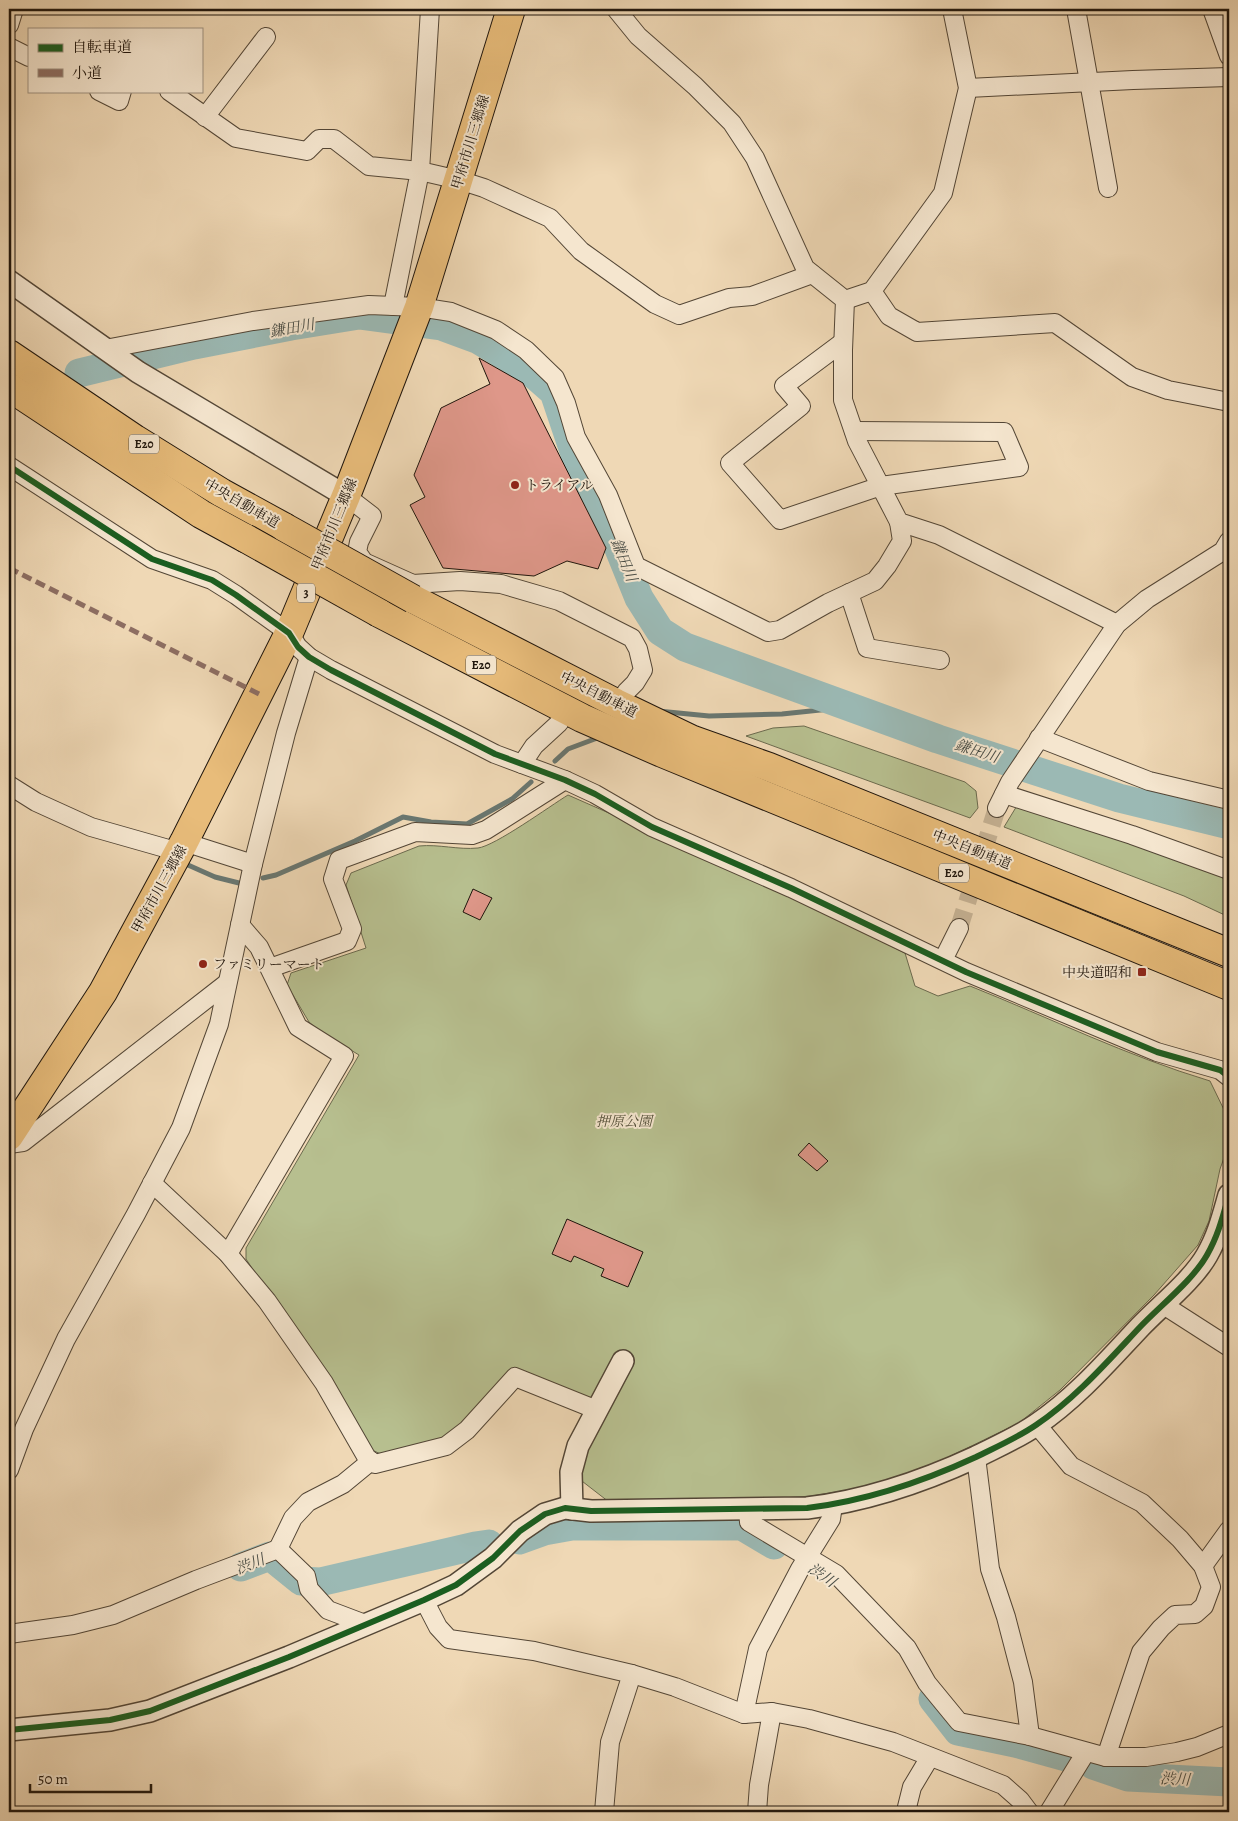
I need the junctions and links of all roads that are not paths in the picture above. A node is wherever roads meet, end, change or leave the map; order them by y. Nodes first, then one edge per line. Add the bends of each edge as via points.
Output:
1 (14, 9) edge
2 (430, 9) edge
3 (511, 9) edge
4 (616, 9) edge
5 (952, 9) edge
6 (1076, 9) edge
7 (1212, 9) edge
8 (9, 26) edge
9 (266, 37) dead end
10 (9, 47) edge
11 (28, 56) edge
12 (1229, 56) edge
13 (1229, 77) edge
14 (1089, 82) junction
15 (968, 88) junction
16 (101, 92) edge
17 (122, 92) edge
18 (170, 92) edge
19 (205, 117) junction
20 (420, 171) junction
21 (459, 180) junction
22 (1108, 188) dead end
23 (812, 274) junction
24 (9, 281) edge
25 (872, 291) junction
26 (845, 300) junction
27 (406, 306) junction
28 (843, 342) junction
29 (106, 349) junction
30 (9, 354) edge
31 (9, 387) edge
32 (1229, 402) edge
33 (854, 431) junction
34 (9, 466) edge
35 (881, 486) junction
36 (346, 496) junction
37 (899, 522) junction
38 (1229, 541) edge
39 (849, 594) junction
40 (1117, 624) junction
41 (289, 633) junction
42 (309, 657) junction
43 (940, 660) dead end
44 (621, 697) junction
45 (570, 720) junction
46 (1037, 742) junction
47 (522, 764) junction
48 (565, 780) junction
49 (9, 785) edge
50 (1229, 800) edge
51 (182, 847) junction
52 (253, 864) junction
53 (1229, 870) edge
54 (240, 925) junction
55 (959, 928) tunnel mouth
56 (1229, 953) edge
57 (942, 960) junction
58 (270, 968) junction
59 (228, 983) junction
60 (1229, 986) edge
61 (1229, 1077) edge
62 (9, 1136) edge
63 (9, 1144) edge
64 (152, 1183) junction
65 (1228, 1201) edge
66 (228, 1254) junction
67 (1162, 1304) junction
68 (1229, 1347) edge
69 (623, 1361) dead end
70 (597, 1410) junction
71 (1037, 1425) junction
72 (976, 1457) junction
73 (371, 1461) junction
74 (9, 1470) edge
75 (833, 1505) junction
76 (572, 1509) junction
77 (748, 1510) junction
78 (1229, 1530) edge
79 (278, 1549) junction
80 (805, 1562) junction
81 (1202, 1566) junction
82 (424, 1600) junction
83 (365, 1624) junction
84 (9, 1634) edge
85 (632, 1674) junction
86 (772, 1712) junction
87 (744, 1714) junction
88 (9, 1730) edge
89 (1229, 1734) edge
90 (1030, 1736) junction
91 (1086, 1752) junction
92 (930, 1757) junction
93 (1106, 1757) junction
94 (604, 1812) edge
95 (757, 1812) edge
96 (910, 1812) edge
97 (1029, 1812) edge
98 (1049, 1812) edge

1 - 8 street
2 - 20 street
3 - 21 main road, 甲府市川三郷線 / 3
4 - 23 street via 638,36 732,123 755,158 805,268
5 - 15 street
6 - 14 street
7 - 12 street
9 - 19 street
10 - 11 street
13 - 14 street
14 - 15 street
14 - 22 street
15 - 25 street via 943,192
16 - 17 street via 119,101
18 - 19 street
19 - 20 street via 236,138 307,151 319,139 334,139 369,166
20 - 21 street
20 - 27 street
21 - 23 street via 550,218 581,252 655,304 679,315 729,298 752,296
21 - 27 main road, 甲府市川三郷線 / 3
23 - 26 street
24 - 29 street
25 - 26 street
25 - 32 street via 889,316 917,332 1055,323 1132,377 1168,390
26 - 28 street
27 - 29 street via 369,305 253,321
27 - 36 main road, 甲府市川三郷線 / 3
27 - 39 street via 451,312 496,330 526,350 554,378 566,402 576,437 608,495 636,566 768,632 780,630
28 - 33 street via 843,400
28 - 35 street via 784,386 801,406 730,463 780,520
29 - 36 street via 138,372
30 - 44 main road, 中央自動車道 / E20, bridge via 134,439 222,493 412,599
31 - 45 main road, 中央自動車道 / E20, bridge via 184,503
33 - 35 street
33 - 35 street via 1004,432 1019,466
34 - 41 street via 152,559 212,580
35 - 37 street
36 - 41 main road, 甲府市川三郷線 / 3
36 - 44 street via 372,516 357,552 364,562 412,584 460,580 501,584 559,600 632,638 643,670
37 - 39 street via 902,541 887,566 875,581
37 - 40 street via 939,535
38 - 40 street via 1224,551 1147,599
39 - 43 street via 867,648
40 - 46 street
41 - 42 street
41 - 51 main road, 甲府市川三郷線 / 3
42 - 47 street via 495,754
42 - 52 street
44 - 56 main road, 中央自動車道 / E20 via 706,745
45 - 47 street via 534,746
45 - 60 main road, 中央自動車道 / E20 via 680,760
46 - 50 street via 1149,781
46 - 53 street via 1004,795 1172,848
47 - 48 street
48 - 57 street via 652,827
48 - 58 street via 479,833 415,832 339,860 333,879 352,930 347,941
49 - 51 street via 36,802 91,827
51 - 52 street
51 - 62 main road, 甲府市川三郷線 / 3 via 103,992
52 - 54 street
54 - 58 street via 259,947
54 - 59 street
55 - 57 street
57 - 61 street via 1157,1052 1220,1070
58 - 66 street via 298,1027 344,1056
59 - 63 street via 23,1142
59 - 64 street via 219,1024 181,1128
64 - 66 street
64 - 74 street via 66,1339 24,1429
65 - 67 street via 1207,1255 1196,1271
66 - 73 street via 267,1301 324,1383
67 - 68 street
67 - 71 street via 1101,1368
69 - 70 street
70 - 73 street via 516,1377 467,1430 446,1446 376,1464
70 - 76 street via 578,1446 571,1472
71 - 72 street
71 - 81 street via 1071,1466 1142,1503 1180,1539
72 - 75 street via 910,1484
72 - 90 street via 990,1569 1023,1682
73 - 79 street via 342,1484 308,1502 293,1518
75 - 77 street
75 - 80 street via 831,1519
76 - 77 street
76 - 82 street via 545,1514 456,1585
77 - 80 street via 749,1522
78 - 81 street
79 - 83 street via 328,1610
79 - 84 street via 113,1615
80 - 87 street via 758,1649
80 - 90 street via 836,1574 907,1648 927,1683 959,1722
81 - 93 street via 1211,1587 1204,1606 1195,1614 1175,1615 1141,1652
82 - 83 street
82 - 85 street via 438,1627 449,1639 534,1652
83 - 88 street via 150,1711 110,1720
85 - 87 street
85 - 94 street via 610,1742
86 - 87 street
86 - 92 street via 893,1742
86 - 95 street
89 - 93 street via 1178,1752 1146,1757
90 - 91 street
91 - 93 street
91 - 98 street
92 - 96 street via 912,1787 907,1807
92 - 97 street via 1003,1785

